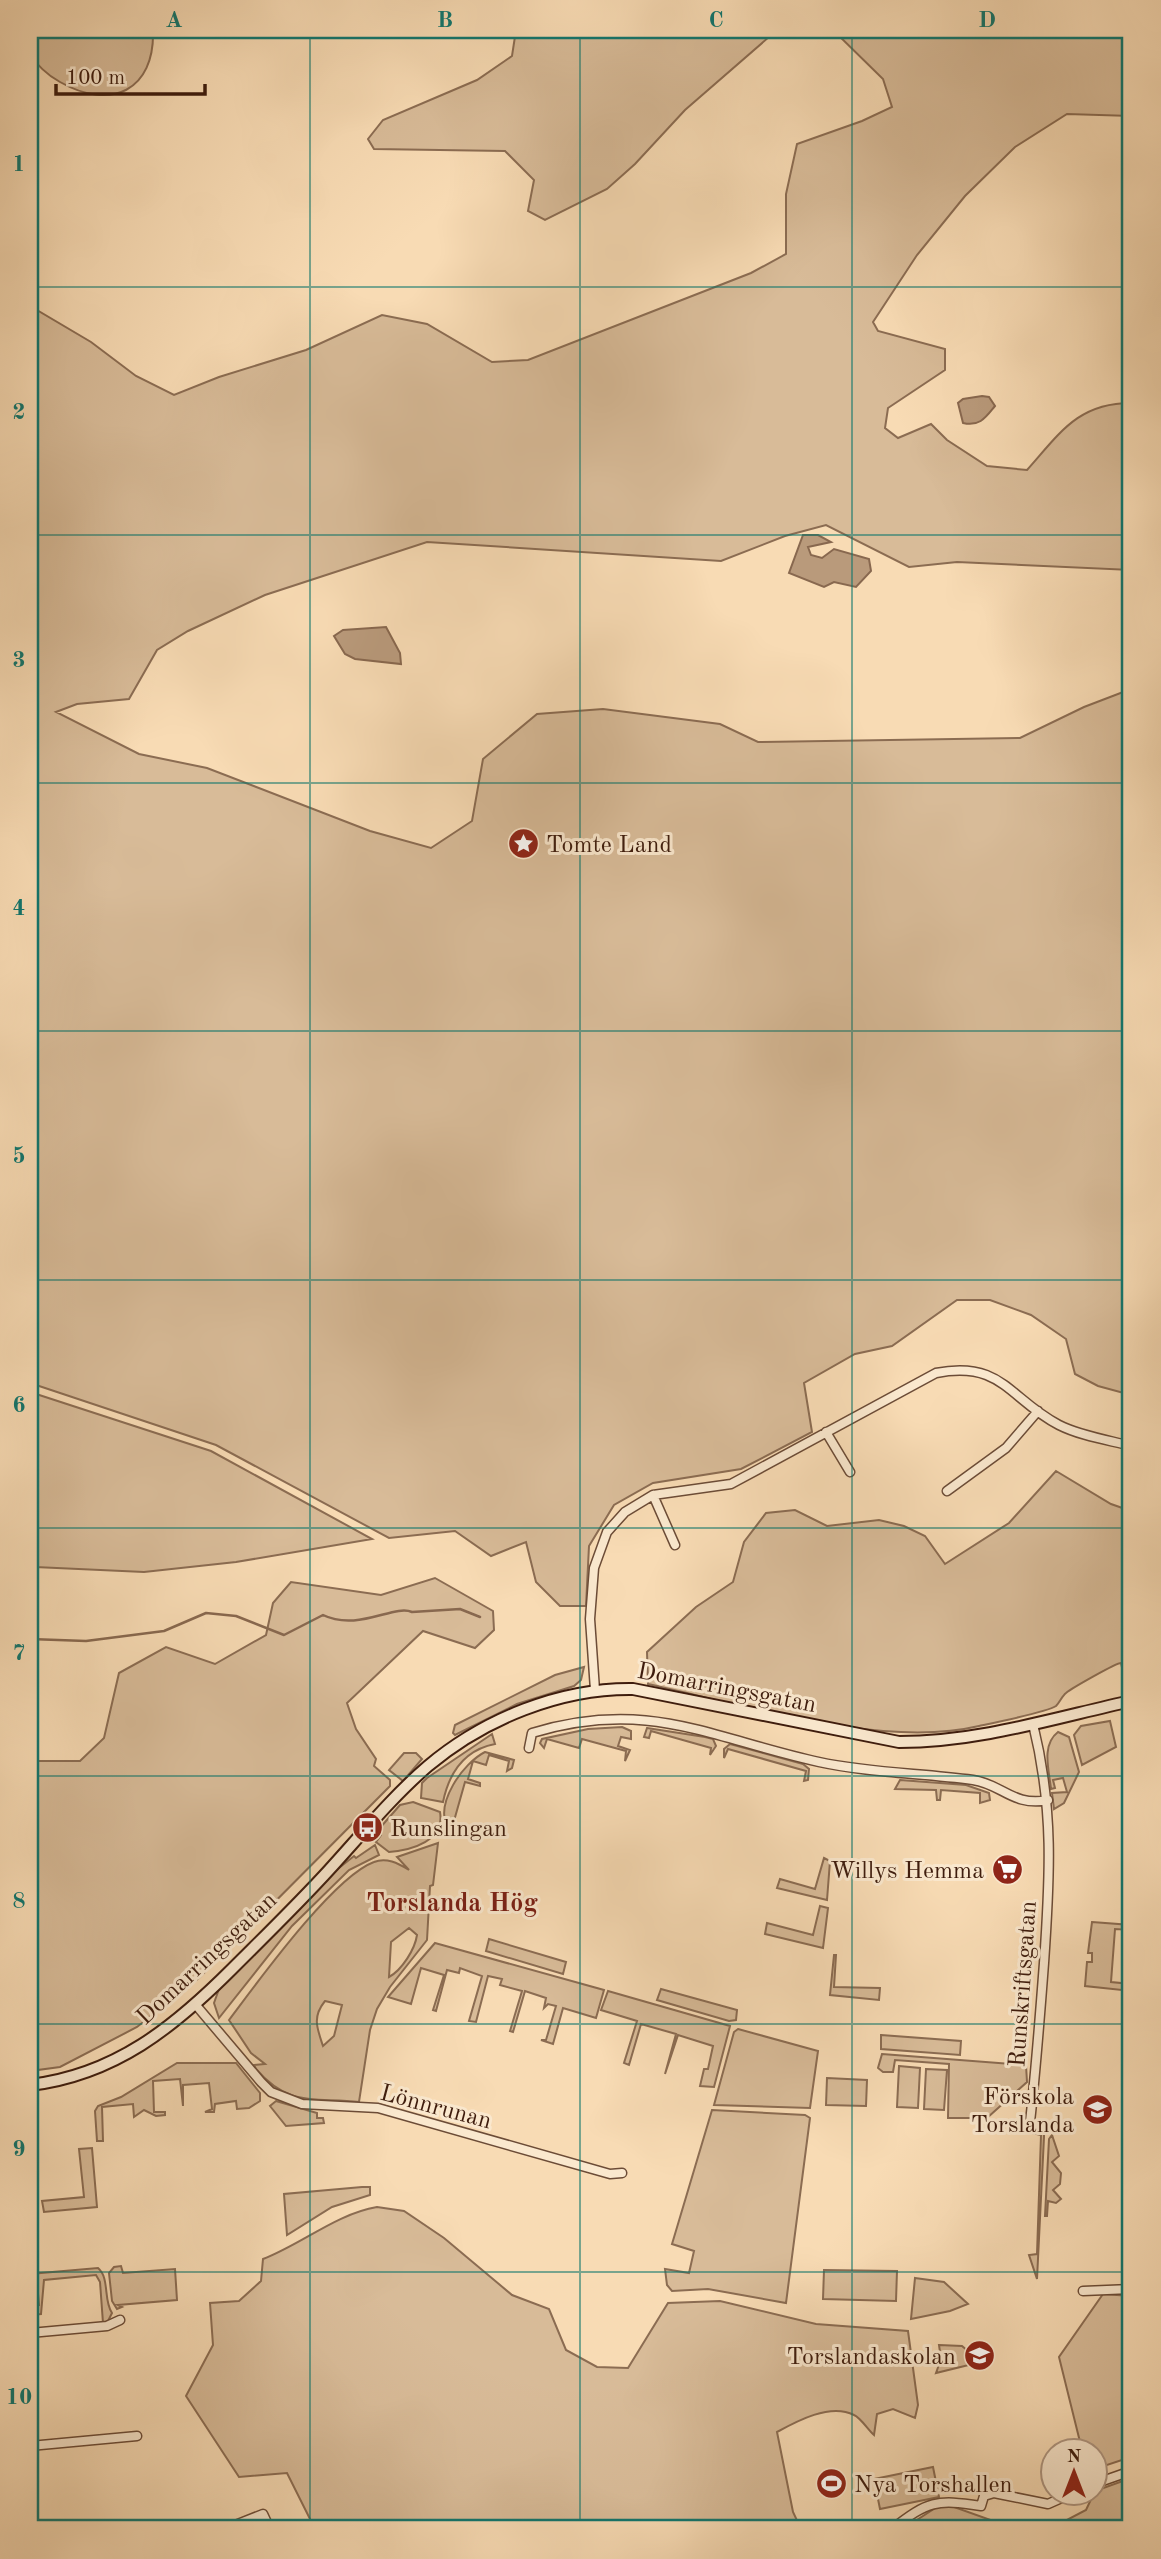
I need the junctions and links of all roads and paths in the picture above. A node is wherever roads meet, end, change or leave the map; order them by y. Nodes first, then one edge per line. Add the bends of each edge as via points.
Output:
1 (1038, 1411) junction
2 (826, 1432) junction
3 (1131, 1446) edge
4 (850, 1472) dead end
5 (947, 1491) dead end
6 (653, 1495) junction
7 (675, 1545) dead end
8 (595, 1690) junction
9 (1131, 1701) edge
10 (1033, 1724) junction
11 (529, 1748) dead end
12 (1048, 1800) junction
13 (195, 2004) junction
14 (30, 2085) edge
15 (1030, 2122) dead end
16 (622, 2173) dead end
17 (1131, 2289) edge
18 (1083, 2291) dead end
19 (120, 2320) dead end
20 (30, 2333) edge
21 (137, 2436) dead end
22 (30, 2446) edge
23 (1131, 2471) edge
24 (1108, 2479) edge
25 (1038, 2502) edge
26 (225, 2529) edge
27 (270, 2529) edge
28 (892, 2529) edge

1 - 2 street via 991,1376 954,1369 936,1373
1 - 3 street via 1070,1430
1 - 5 street via 1006,1448
2 - 4 street
2 - 6 street via 731,1484
6 - 7 street
6 - 8 street via 612,1526 593,1567 590,1619
8 - 10 street, Domarringsgatan via 667,1694 899,1742 934,1742
8 - 13 street, Domarringsgatan via 513,1715 429,1766
9 - 10 street, Domarringsgatan
10 - 12 street, Runskriftsgatan
11 - 12 street via 532,1733 549,1728 608,1718 646,1718 818,1762 892,1774 977,1780 1018,1799
12 - 15 street, Runskriftsgatan via 1047,1920
13 - 14 street, Domarringsgatan via 133,2051 82,2074
13 - 16 street, Lönnrunan via 261,2082 285,2098 302,2104 378,2108 610,2174
17 - 18 street
19 - 20 street via 107,2326
21 - 22 street
23 - 24 street
25 - 28 street via 994,2493 984,2496 981,2507 941,2501
26 - 27 street via 264,2514

